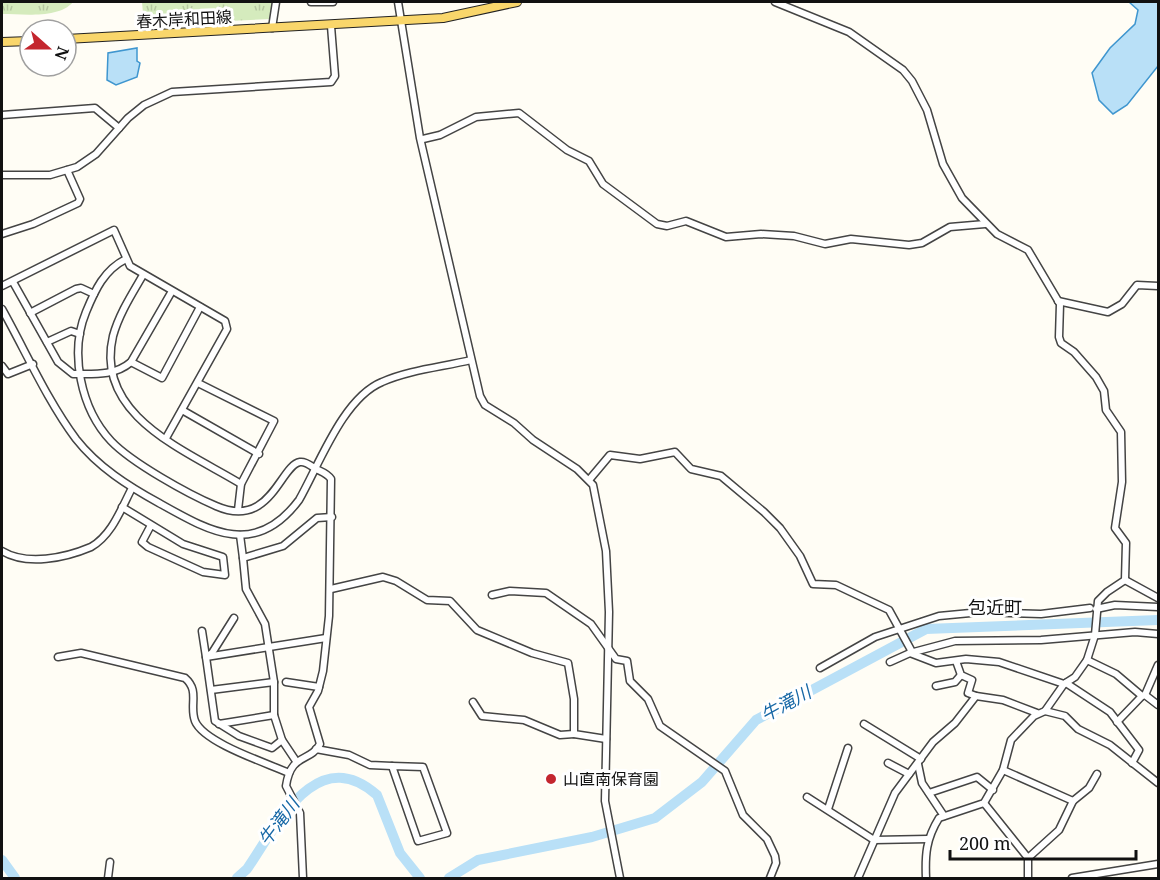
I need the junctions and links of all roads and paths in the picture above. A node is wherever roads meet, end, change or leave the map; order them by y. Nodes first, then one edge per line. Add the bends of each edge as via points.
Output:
1 (276, 2) edge
2 (311, 2) edge
3 (333, 2) edge
4 (398, 2) edge
5 (517, 2) edge
6 (775, 2) edge
7 (401, 21) junction
8 (331, 26) junction
9 (272, 28) junction
10 (78, 38) edge
11 (18, 41) edge
12 (2, 42) edge
13 (2, 115) edge
14 (119, 128) junction
15 (423, 139) dead end
16 (67, 170) junction
17 (2, 175) edge
18 (985, 224) junction
19 (2, 234) edge
20 (126, 259) junction
21 (143, 275) junction
22 (13, 282) junction
23 (2, 286) edge
24 (1158, 286) edge
25 (172, 291) junction
26 (93, 294) junction
27 (1058, 301) junction
28 (200, 307) junction
29 (2, 309) edge
30 (30, 313) junction
31 (80, 334) junction
32 (47, 342) junction
33 (471, 360) junction
34 (131, 362) junction
35 (33, 364) junction
36 (2, 366) edge
37 (113, 372) junction
38 (80, 374) junction
39 (198, 383) junction
40 (182, 410) junction
41 (166, 438) junction
42 (259, 454) junction
43 (316, 469) junction
44 (589, 480) junction
45 (241, 484) junction
46 (132, 488) junction
47 (122, 507) junction
48 (238, 510) junction
49 (332, 517) junction
50 (150, 526) junction
51 (240, 535) junction
52 (2, 552) edge
53 (243, 558) junction
54 (1125, 580) junction
55 (330, 589) junction
56 (492, 595) dead end
57 (1158, 598) edge
58 (1158, 607) edge
59 (1094, 611) junction
60 (234, 618) dead end
61 (900, 629) junction
62 (202, 631) dead end
63 (1095, 633) junction
64 (1158, 634) edge
65 (326, 638) junction
66 (608, 648) junction
67 (269, 649) junction
68 (910, 651) junction
69 (58, 657) dead end
70 (206, 657) junction
71 (1087, 660) junction
72 (956, 661) junction
73 (890, 662) dead end
74 (1158, 665) edge
75 (820, 669) dead end
76 (961, 675) junction
77 (274, 682) junction
78 (286, 682) dead end
79 (1065, 684) junction
80 (936, 686) dead end
81 (319, 687) junction
82 (211, 690) junction
83 (1143, 695) junction
84 (976, 696) junction
85 (473, 702) dead end
86 (1158, 705) edge
87 (1041, 712) junction
88 (274, 715) junction
89 (1117, 722) junction
90 (218, 724) junction
91 (864, 724) dead end
92 (574, 734) junction
93 (606, 739) junction
94 (282, 740) junction
95 (848, 748) dead end
96 (316, 749) junction
97 (296, 761) junction
98 (920, 762) junction
99 (888, 763) dead end
100 (1132, 763) junction
101 (392, 766) junction
102 (1003, 770) junction
103 (289, 773) junction
104 (909, 774) junction
105 (1097, 774) dead end
106 (1158, 783) edge
107 (993, 790) junction
108 (929, 793) junction
109 (807, 797) dead end
110 (1073, 801) junction
111 (984, 803) junction
112 (828, 809) junction
113 (944, 816) junction
114 (928, 839) junction
115 (874, 840) junction
116 (1028, 858) junction
117 (110, 862) dead end
118 (1158, 864) edge
119 (108, 879) edge
120 (303, 879) edge
121 (620, 879) edge
122 (770, 879) edge
123 (858, 879) edge
124 (926, 879) edge
125 (1028, 879) edge
126 (1072, 879) edge

1 - 9 street
2 - 3 street
4 - 7 street
5 - 7 main road, 春木岸和田線 via 469,14
6 - 18 street via 849,32 903,70 927,110 953,184
7 - 8 main road, 春木岸和田線
7 - 33 street via 420,138
8 - 9 main road, 春木岸和田線
8 - 14 street via 335,76 332,82 172,93 144,105
9 - 10 main road, 春木岸和田線
11 - 12 main road
13 - 14 street via 95,108
14 - 16 street via 96,154
15 - 18 street via 476,117 519,113 567,150 589,161 603,184 657,224 667,226 686,221 726,237 761,234 794,236 825,244 851,239 909,245 922,243 950,227
16 - 17 street via 50,175
16 - 19 street via 80,199 78,203
18 - 27 street via 1028,250
20 - 21 street
20 - 22 street via 114,230 109,230
20 - 26 street via 111,266
21 - 25 street
21 - 37 street via 113,337
22 - 23 street
22 - 30 street
24 - 27 street via 1137,285 1122,304 1108,312
25 - 28 street
25 - 34 street
26 - 30 street via 76,289
26 - 31 street
27 - 54 street via 1061,343 1096,377 1104,391 1109,416 1121,432 1122,482 1115,528 1126,543
28 - 34 street via 162,378
28 - 39 street via 225,321 227,328
29 - 35 street
30 - 32 street
31 - 32 street via 70,331
31 - 38 street
32 - 38 street via 66,371
33 - 43 street via 382,382 366,392 350,407
33 - 44 street via 485,405
34 - 37 street
35 - 36 street via 8,374
35 - 46 street via 78,441 94,460
37 - 38 street
37 - 41 street via 130,410
38 - 48 street via 93,416 124,452 215,506
39 - 40 street
39 - 42 street via 274,421
40 - 41 street
40 - 42 street
41 - 45 street
42 - 45 street
43 - 48 street via 306,462 292,465 266,501
43 - 49 street via 331,479
43 - 51 street via 299,500 283,518 256,532
44 - 61 street via 610,455 640,459 675,452 691,469 721,476 764,512 795,549 813,584 837,585 873,601 889,610
44 - 66 street via 596,494 606,551
45 - 48 street
46 - 47 street
46 - 51 street via 210,531
47 - 50 street
47 - 52 street via 99,542 81,551 34,559
49 - 53 street via 317,518 283,546
49 - 55 street
50 - 50 street via 193,549 223,556 225,575 203,572 148,547 142,542
51 - 53 street
53 - 67 street via 246,589 265,624
54 - 57 street
54 - 59 street via 1107,592
55 - 65 street
55 - 92 street via 390,578 427,600 450,601 477,630 568,663
56 - 66 street via 510,591 546,593 591,624
58 - 59 street via 1115,604
59 - 61 street via 960,612
59 - 63 street
60 - 70 street
61 - 68 street
61 - 75 street via 875,637
62 - 70 street
63 - 64 street
63 - 68 street via 1041,640 955,641
63 - 71 street
65 - 67 street
65 - 81 street
66 - 93 street
66 - 122 street via 616,658 627,661 630,681 648,699 660,726 725,771 743,815 767,839 775,856
67 - 70 street
67 - 77 street
68 - 72 street via 936,663
68 - 73 street
69 - 103 street via 81,653 185,678 194,689 195,720 205,734
70 - 82 street
71 - 79 street
71 - 83 street via 1116,674
72 - 76 street
72 - 79 street via 999,662
74 - 83 street
76 - 80 street via 955,682
76 - 84 street via 972,680 968,693
77 - 82 street
77 - 88 street
78 - 81 street
79 - 87 street
79 - 89 street via 1110,712
81 - 96 street via 309,707 320,744
82 - 90 street
83 - 86 street
83 - 89 street
84 - 87 street
84 - 98 street via 955,723 933,742
85 - 92 street via 482,716 524,720 560,735
87 - 100 street via 1065,716 1078,729 1110,745
87 - 102 street via 1011,740
88 - 90 street
88 - 94 street
89 - 100 street via 1139,750
90 - 94 street via 272,748
91 - 98 street
92 - 93 street
93 - 121 street via 605,801
94 - 97 street
95 - 112 street
96 - 97 street
96 - 101 street via 349,755 369,765
97 - 103 street
98 - 104 street
98 - 108 street via 922,783
99 - 104 street
100 - 106 street
101 - 101 street via 423,767 447,833 418,841
102 - 107 street
102 - 110 street
103 - 120 street via 286,789 300,813
104 - 115 street via 895,793
105 - 110 street via 1089,788
107 - 108 street via 977,777
107 - 111 street
108 - 113 street
109 - 112 street
110 - 116 street via 1059,830
111 - 113 street
111 - 116 street
112 - 115 street
113 - 114 street
114 - 115 street
114 - 124 street
115 - 123 street
116 - 125 street
117 - 119 street
118 - 126 street

